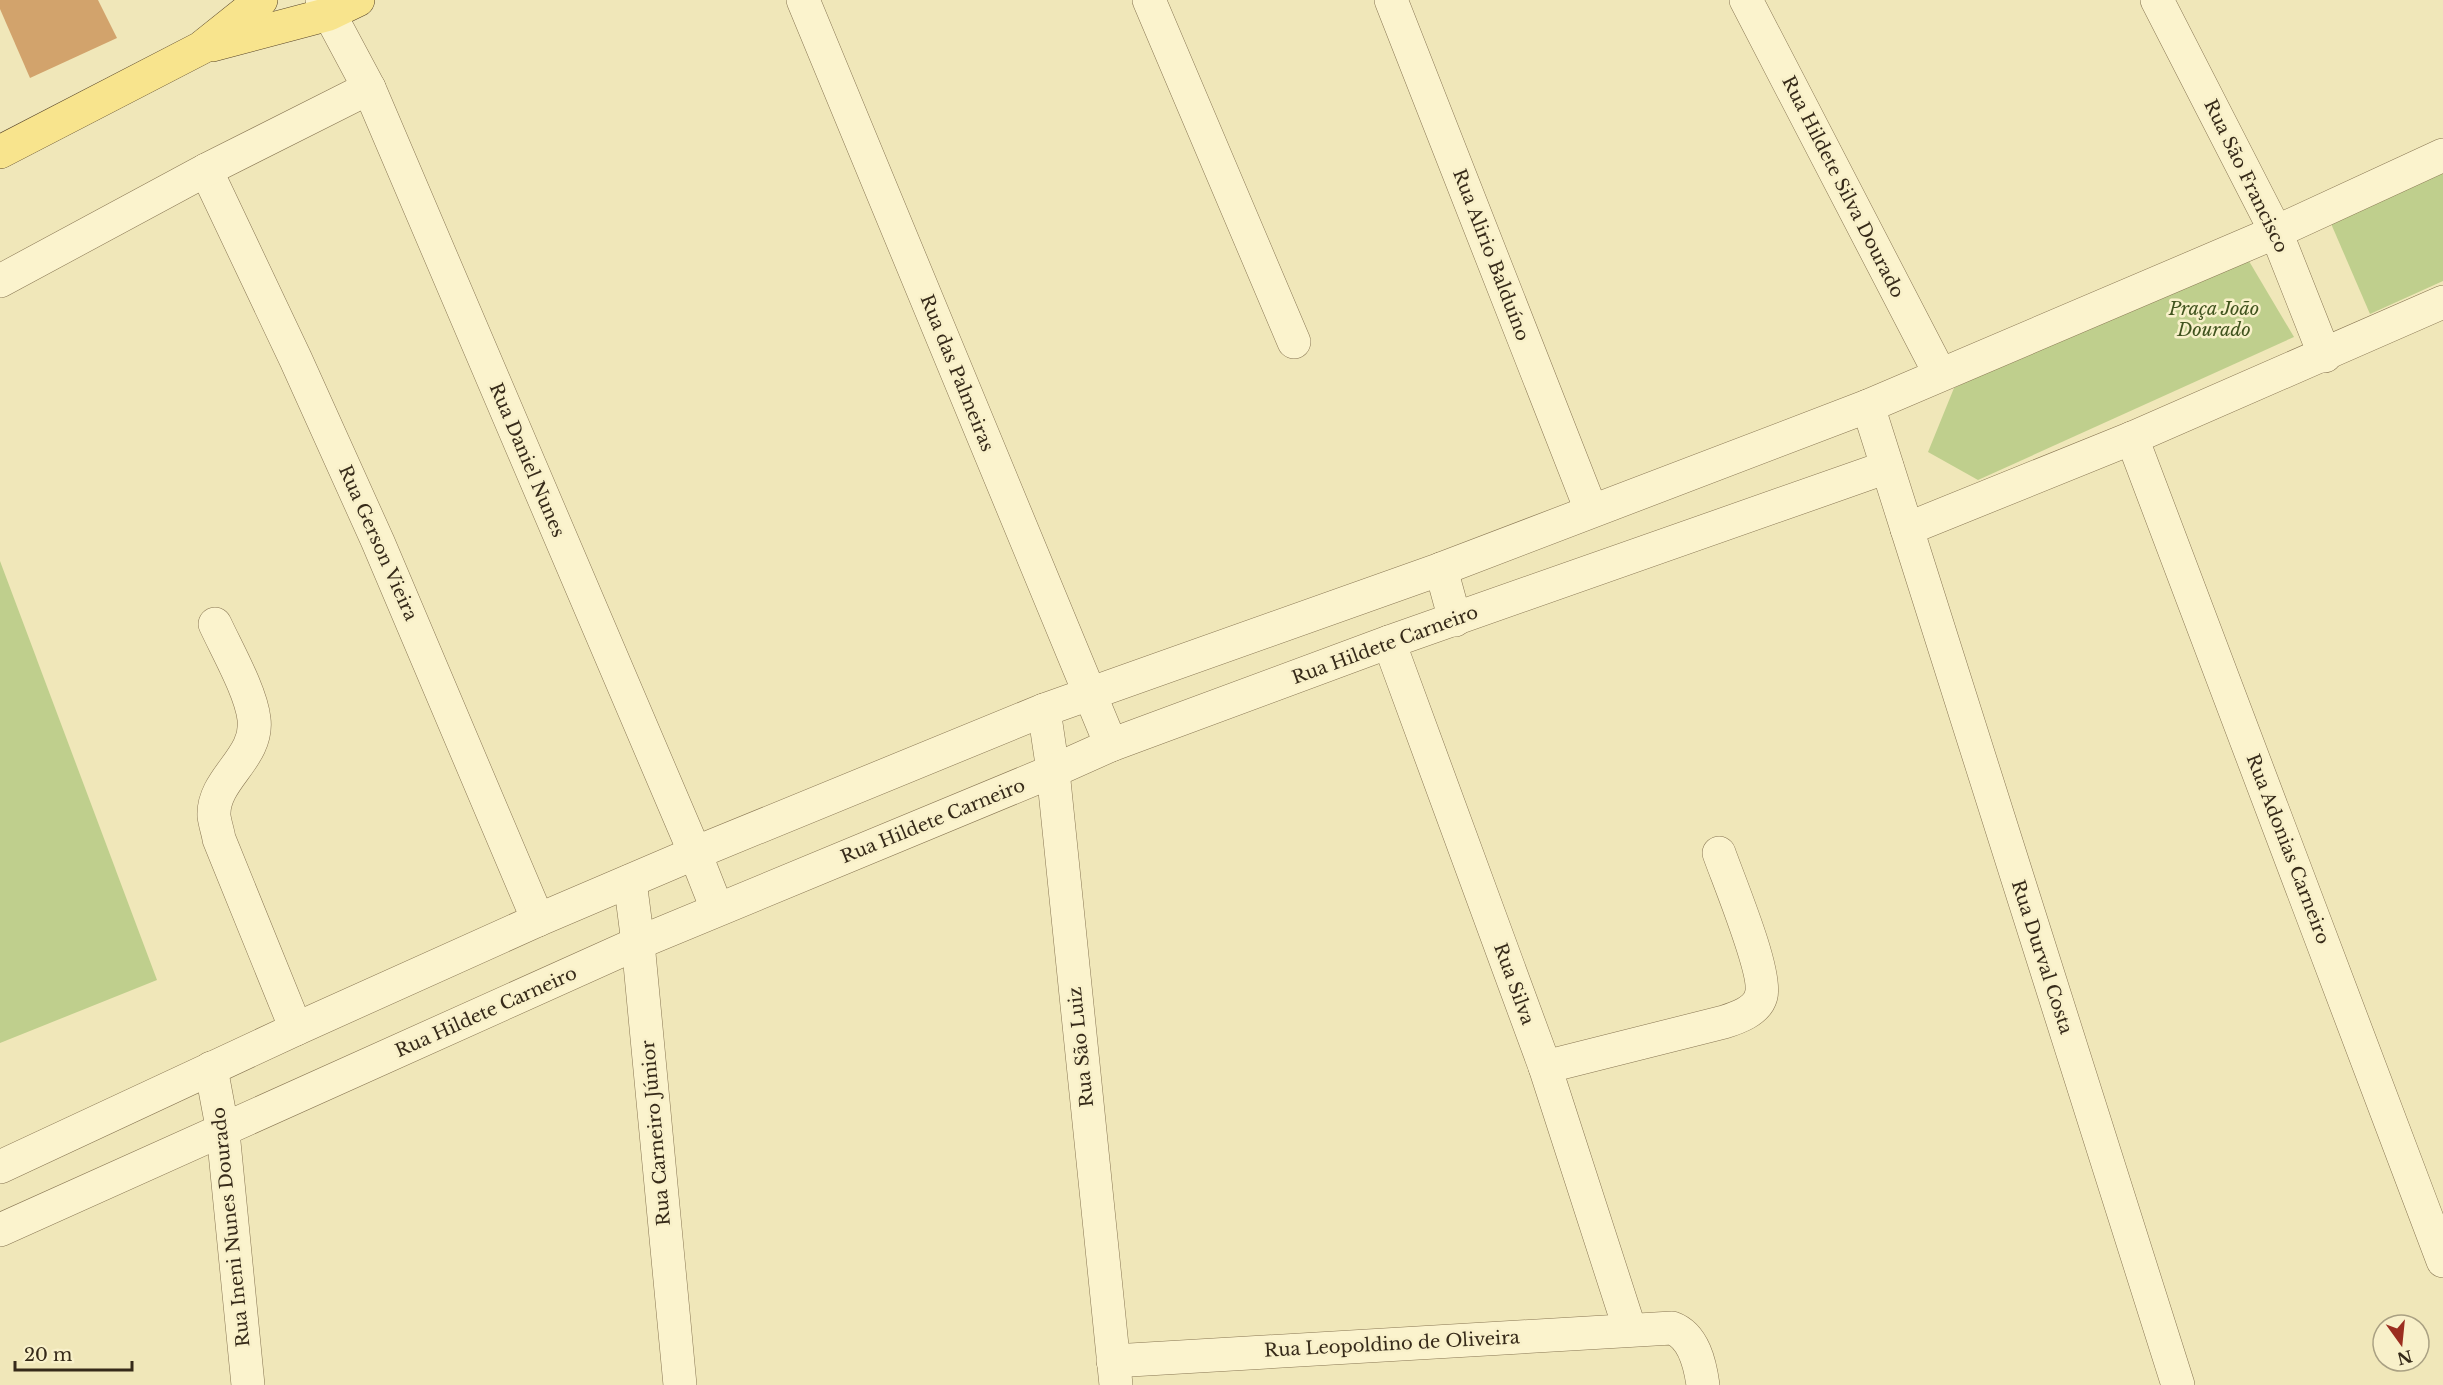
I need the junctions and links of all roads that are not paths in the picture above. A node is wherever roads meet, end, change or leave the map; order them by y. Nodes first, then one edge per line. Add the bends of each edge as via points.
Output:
1 (261, 0) edge
2 (358, 0) edge
3 (803, 0) edge
4 (1149, 0) edge
5 (1391, 0) edge
6 (1746, 0) edge
7 (2157, 0) edge
8 (325, 7) edge
9 (201, 48) junction
10 (369, 88) junction
11 (0, 152) edge
12 (2443, 155) edge
13 (206, 170) junction
14 (2276, 232) junction
15 (0, 281) edge
16 (2443, 302) edge
17 (1294, 342) dead end
18 (2325, 356) junction
19 (1940, 374) junction
20 (1868, 406) junction
21 (2132, 438) junction
22 (1887, 467) junction
23 (1591, 510) junction
24 (1907, 529) junction
25 (1441, 569) junction
26 (1455, 620) junction
27 (215, 624) dead end
28 (1389, 642) junction
29 (1090, 695) junction
30 (1044, 710) junction
31 (1111, 745) junction
32 (1053, 771) junction
33 (695, 853) junction
34 (1719, 853) dead end
35 (630, 881) junction
36 (717, 909) junction
37 (538, 920) junction
38 (638, 943) junction
39 (297, 1029) junction
40 (1545, 1067) junction
41 (211, 1068) junction
42 (223, 1132) junction
43 (0, 1167) edge
44 (0, 1230) edge
45 (2443, 1261) edge
46 (1630, 1330) junction
47 (1115, 1373) edge
48 (248, 1385) edge
49 (680, 1385) edge
50 (1703, 1385) edge
51 (2178, 1385) edge

1 - 9 main road
2 - 8 main road
3 - 29 street, Rua das Palmeiras
4 - 17 street
5 - 23 street, Rua Alirio Balduíno
6 - 19 street, Rua Hildete Silva Dourado
7 - 14 street, Rua São Francisco
8 - 9 main road
8 - 10 street, Rua Daniel Nunes
9 - 11 main road
10 - 13 street
10 - 33 street, Rua Daniel Nunes
12 - 14 street
13 - 15 street
13 - 37 street, Rua Gerson Vieira via 378,542
14 - 18 street, Rua São Francisco
14 - 19 street
16 - 18 street
18 - 21 street
19 - 20 street
20 - 22 street
20 - 23 street
21 - 24 street
21 - 45 street, Rua Adonias Carneiro
22 - 24 street
22 - 26 street, Rua Hildete Carneiro
23 - 25 street
24 - 51 street, Rua Durval Costa
25 - 26 street
25 - 29 street
26 - 28 street, Rua Hildete Carneiro
27 - 39 street via 254,720 247,754 222,789 214,815 219,839
28 - 31 street, Rua Hildete Carneiro
28 - 40 street, Rua Silva
29 - 30 street
29 - 31 street, Rua das Palmeiras
30 - 32 street, Rua São Luiz
30 - 33 street
31 - 32 street, Rua Hildete Carneiro
32 - 36 street, Rua Hildete Carneiro
32 - 47 street, Rua São Luiz
33 - 35 street
33 - 36 street, Rua Daniel Nunes
34 - 40 street via 1759,967 1762,996 1756,1005 1741,1017 1724,1022
35 - 37 street
35 - 38 street, Rua Carneiro Júnior
36 - 38 street, Rua Hildete Carneiro
37 - 39 street
38 - 42 street, Rua Hildete Carneiro
38 - 49 street, Rua Carneiro Júnior
39 - 41 street
40 - 46 street, Rua Silva
41 - 42 street, Rua Ineni Nunes Dourado
41 - 43 street
42 - 44 street, Rua Hildete Carneiro
42 - 48 street, Rua Ineni Nunes Dourado
46 - 47 street, Rua Leopoldino de Oliveira
46 - 50 street, Rua Leopoldino de Oliveira via 1679,1330 1695,1353

